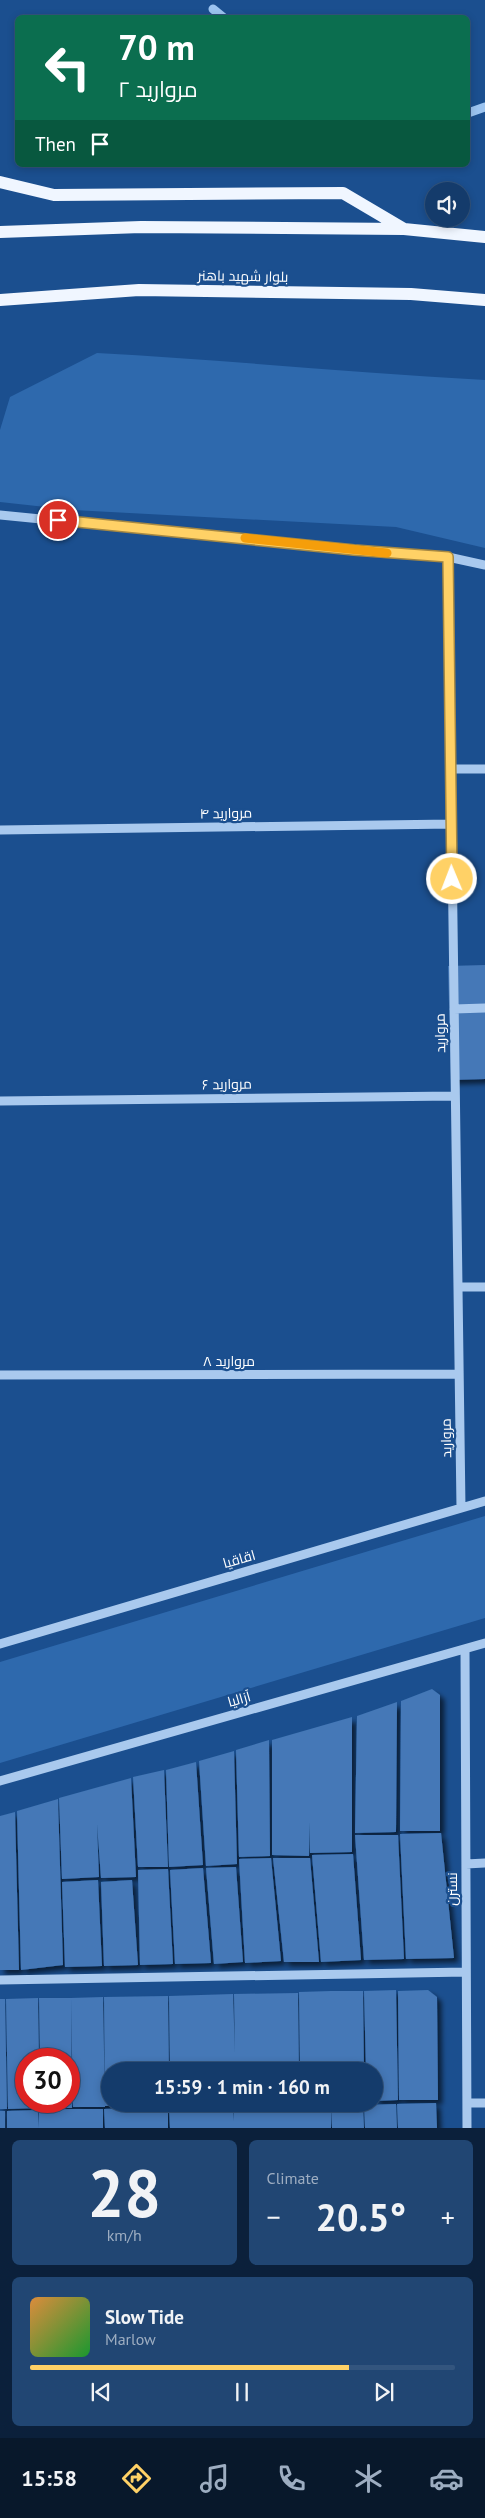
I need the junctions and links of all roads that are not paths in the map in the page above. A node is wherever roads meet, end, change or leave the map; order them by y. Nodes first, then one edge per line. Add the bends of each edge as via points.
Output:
1 (0, 182) edge
2 (404, 229) junction
3 (0, 232) edge
4 (485, 237) edge
5 (0, 300) edge
6 (485, 300) edge
7 (0, 514) edge
8 (448, 557) junction
9 (485, 565) edge
10 (485, 769) edge
11 (451, 770) junction
12 (452, 824) junction
13 (0, 830) edge
14 (485, 1008) edge
15 (454, 1009) junction
16 (455, 1096) junction
17 (0, 1100) edge
18 (458, 1287) junction
19 (485, 1287) edge
20 (459, 1374) junction
21 (0, 1375) edge
22 (485, 1501) edge
23 (461, 1508) junction
24 (485, 1643) edge
25 (0, 1644) edge
26 (464, 1649) junction
27 (0, 1781) edge
28 (466, 1864) junction
29 (485, 1864) edge
30 (466, 1972) junction
31 (0, 1980) edge
32 (467, 2103) junction
33 (485, 2103) edge
34 (467, 2128) edge

1 - 2 main road via 54,195 343,193
2 - 3 main road via 141,227
2 - 4 main road
5 - 6 main road, بلوار شهید باهنر via 139,290 411,294
7 - 8 street
8 - 9 street
8 - 11 street, مروارید
10 - 11 street
11 - 12 street, مروارید
12 - 13 street, مروارید ۴
12 - 15 street, مروارید
14 - 15 street
15 - 16 street, مروارید
16 - 17 street, مروارید ۶
16 - 18 street, مروارید
18 - 19 street
18 - 20 street, مروارید
20 - 21 street, مروارید ۸
20 - 23 street, مروارید
22 - 23 street, اقاقیا
23 - 25 street, اقاقیا
24 - 26 street, آزالیا
26 - 27 street, آزالیا
26 - 28 street, نسترن
28 - 29 street
28 - 30 street, نسترن
30 - 31 street
30 - 32 street, نسترن
32 - 33 street
32 - 34 street, نسترن

